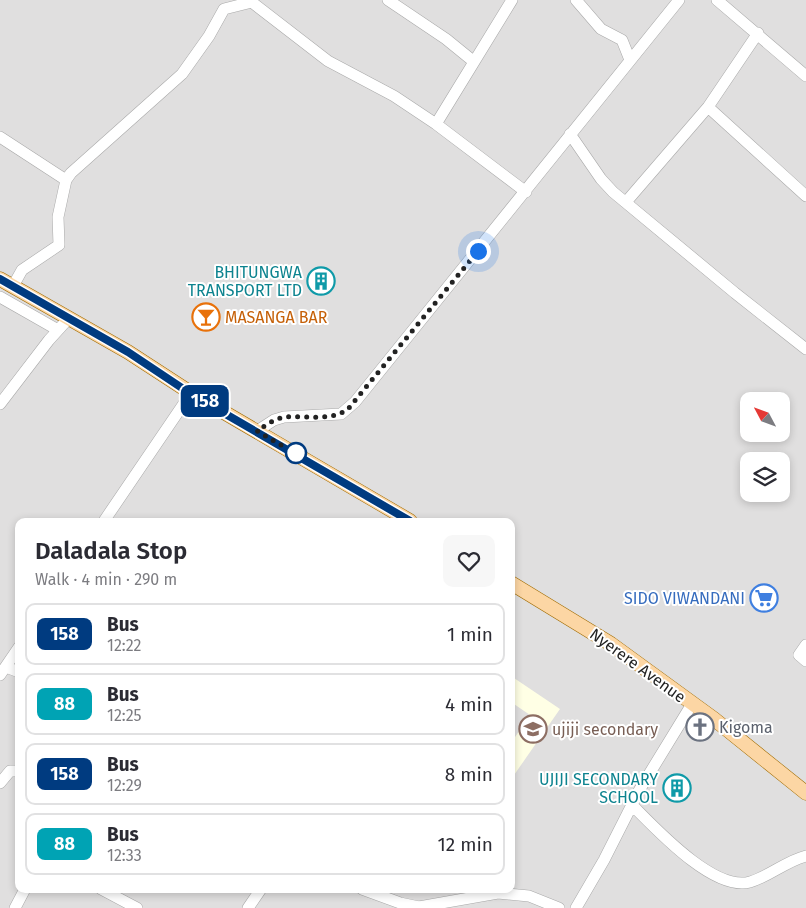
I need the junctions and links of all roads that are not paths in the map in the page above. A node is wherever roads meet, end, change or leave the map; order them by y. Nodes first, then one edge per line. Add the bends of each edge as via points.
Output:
1 (388, 0) edge
2 (512, 0) edge
3 (576, 0) edge
4 (679, 0) edge
5 (717, 0) edge
6 (251, 1) edge
7 (758, 33) junction
8 (630, 60) junction
9 (473, 61) junction
10 (806, 76) edge
11 (708, 107) junction
12 (436, 124) junction
13 (570, 134) junction
14 (0, 137) edge
15 (66, 180) junction
16 (526, 192) junction
17 (806, 196) edge
18 (626, 202) junction
19 (0, 279) edge
20 (12, 286) junction
21 (0, 297) edge
22 (69, 318) junction
23 (58, 330) junction
24 (806, 349) edge
25 (191, 394) junction
26 (0, 404) edge
27 (257, 431) junction
28 (106, 518) edge
29 (405, 518) edge
30 (515, 585) edge
31 (806, 645) edge
32 (15, 653) edge
33 (806, 661) edge
34 (3, 671) edge
35 (692, 704) junction
36 (15, 771) edge
37 (0, 783) edge
38 (806, 793) edge
39 (632, 805) junction
40 (806, 856) edge
41 (23, 893) edge
42 (108, 893) edge
43 (258, 893) edge
44 (369, 893) edge
45 (390, 904) edge
46 (15, 908) edge
47 (137, 908) edge
48 (248, 908) edge
49 (559, 908) edge
50 (576, 908) edge

1 - 9 street
2 - 9 street
3 - 8 street via 601,29 622,40
4 - 8 street
5 - 7 street
6 - 12 street via 328,61 384,89
6 - 15 street via 224,9 182,74
7 - 10 street
7 - 11 street
8 - 13 street
9 - 12 street
11 - 17 street
11 - 18 street
12 - 16 street
13 - 16 street
13 - 18 street via 601,179
14 - 15 street
15 - 20 street via 58,217 59,245 22,270
16 - 27 street via 348,409 333,416 284,417
18 - 24 street
19 - 20 main road
20 - 22 main road
21 - 23 street
22 - 23 street
22 - 25 main road
23 - 26 street
25 - 27 main road
25 - 28 street
27 - 29 main road
30 - 35 main road, Nyerere Avenue via 612,644
31 - 33 street via 799,655
32 - 34 street
35 - 38 main road, Nyerere Avenue
35 - 39 street
36 - 37 street via 10,771
39 - 40 street via 700,866 729,882 749,882
39 - 50 street
41 - 46 street
42 - 47 street
43 - 48 street
44 - 45 street
45 - 49 street via 419,907 498,893 529,896

